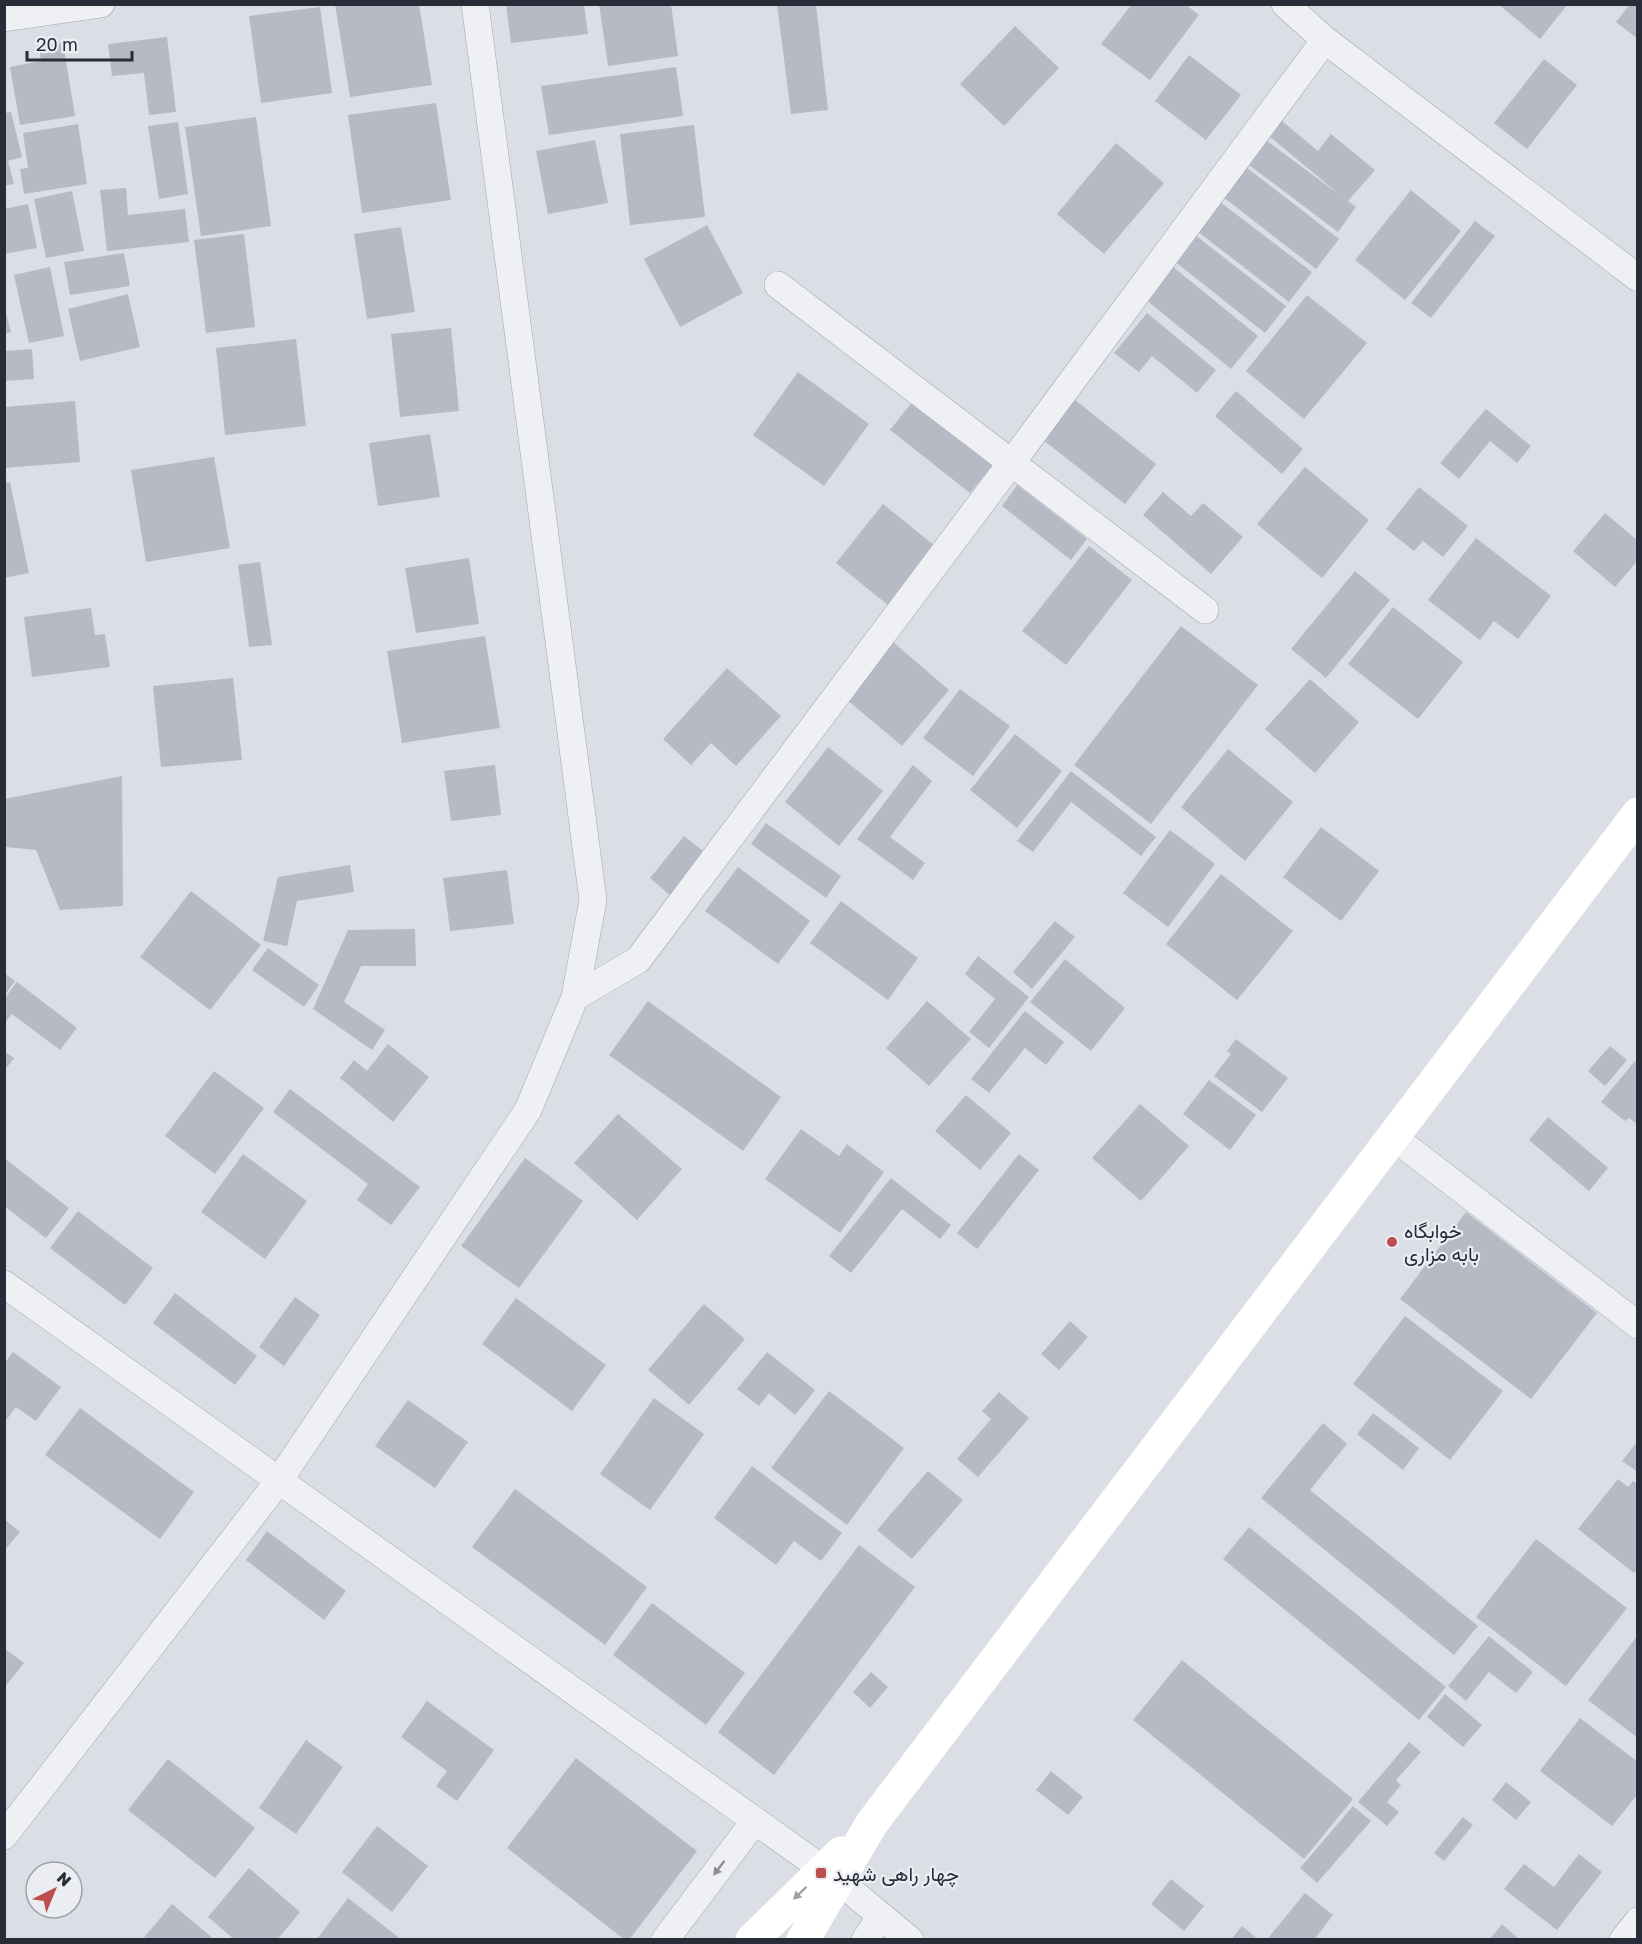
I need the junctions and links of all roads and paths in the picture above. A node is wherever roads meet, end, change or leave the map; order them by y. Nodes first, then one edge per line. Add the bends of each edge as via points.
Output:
1 (101, 4) edge
2 (475, 4) edge
3 (1285, 4) edge
4 (4, 18) edge
5 (1325, 40) junction
6 (1638, 278) edge
7 (778, 285) dead end
8 (1012, 462) junction
9 (1205, 610) dead end
10 (1638, 814) edge
11 (575, 997) junction
12 (1392, 1136) junction
13 (4, 1284) edge
14 (1638, 1325) edge
15 (278, 1482) junction
16 (754, 1822) junction
17 (4, 1836) edge
18 (831, 1875) junction
19 (881, 1917) junction
20 (1638, 1921) edge
21 (665, 1940) edge
22 (752, 1940) edge
23 (803, 1940) edge
24 (865, 1940) edge
25 (910, 1940) edge
26 (1623, 1940) edge

1 - 4 street
2 - 11 street via 593,900
3 - 5 street
5 - 6 street
5 - 8 street
7 - 8 street
8 - 9 street
8 - 11 street via 638,960
10 - 12 main road
11 - 15 street via 528,1110
12 - 14 street
12 - 18 main road
13 - 15 street
15 - 16 street
15 - 17 street
16 - 18 street
16 -> 21 street
18 - 19 street
18 -> 22 main road
18 - 23 main road
19 - 24 street
19 - 25 street
20 - 26 street

